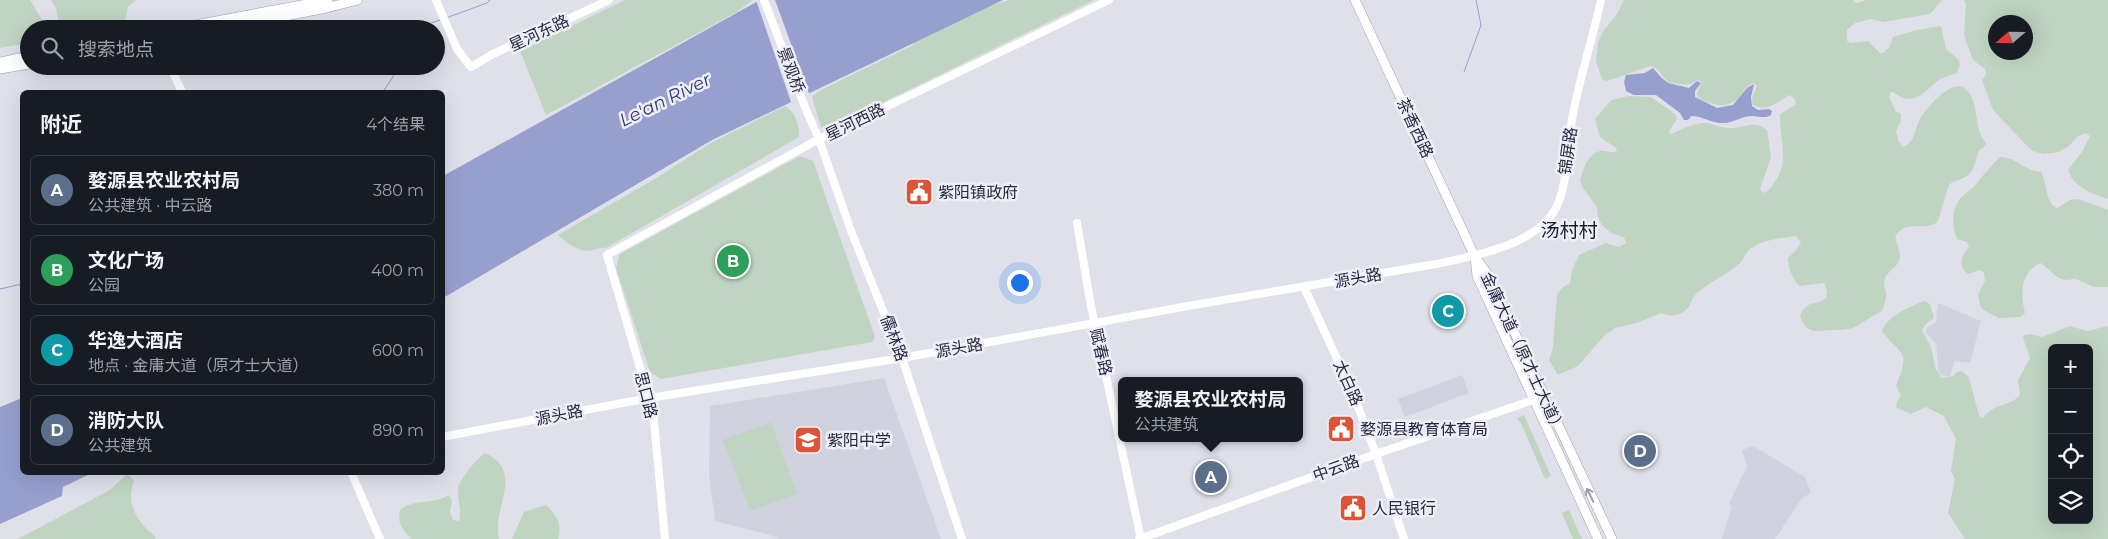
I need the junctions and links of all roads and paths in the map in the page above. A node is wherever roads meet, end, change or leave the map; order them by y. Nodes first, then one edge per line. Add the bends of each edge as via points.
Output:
1 (328, 0) edge
2 (358, 0) edge
3 (436, 0) edge
4 (609, 0) edge
5 (764, 0) edge
6 (1109, 0) edge
7 (1355, 0) edge
8 (1601, 0) edge
9 (222, 20) edge
10 (266, 20) edge
11 (444, 20) edge
12 (445, 21) edge
13 (20, 58) edge
14 (0, 62) edge
15 (20, 66) edge
16 (0, 69) edge
17 (174, 75) edge
18 (181, 90) edge
19 (819, 139) junction
20 (1077, 223) dead end
21 (606, 254) joint
22 (1475, 256) junction
23 (1304, 287) junction
24 (1095, 323) junction
25 (902, 358) junction
26 (649, 398) junction
27 (1533, 400) junction
28 (1118, 433) edge
29 (445, 436) edge
30 (1120, 442) edge
31 (1376, 454) junction
32 (352, 475) edge
33 (380, 539) edge
34 (665, 539) edge
35 (962, 539) edge
36 (1140, 539) edge
37 (1404, 539) edge
38 (1598, 539) edge
39 (1612, 539) edge

1 - 9 main road
2 - 10 main road
3 - 11 street, 星河东路
4 - 12 street, 星河东路 via 471,67 457,49
5 - 19 street, 景观桥
6 - 19 street, 星河西路
7 - 22 main road, 茶香西路
8 - 22 street, 锦屏路 via 1573,114 1566,168 1556,207 1541,226 1530,233
13 - 14 main road
15 - 16 main road
17 - 18 street
19 - 21 street, 星河西路
19 - 25 street, 儒林路 via 851,231
20 - 24 street, 赋春路
21 - 26 street, 思口路
22 - 23 street, 源头路
22 - 27 main road, 金庸大道（原才士大道） via 1477,276
39 -> 22 main road, 金庸大道（原才士大道） via 1486,272
23 - 24 street, 源头路
23 - 31 street, 太白路 via 1352,391
24 - 25 street, 源头路
24 - 28 street, 赋春路
25 - 26 street, 源头路
25 - 35 street, 儒林路
26 - 29 street, 源头路
26 - 34 street, 思口路
27 - 31 street, 中云路
27 - 38 main road, 金庸大道（原才士大道）
30 - 36 street, 赋春路
31 - 36 street, 中云路
31 - 37 street, 太白路
32 - 33 street

